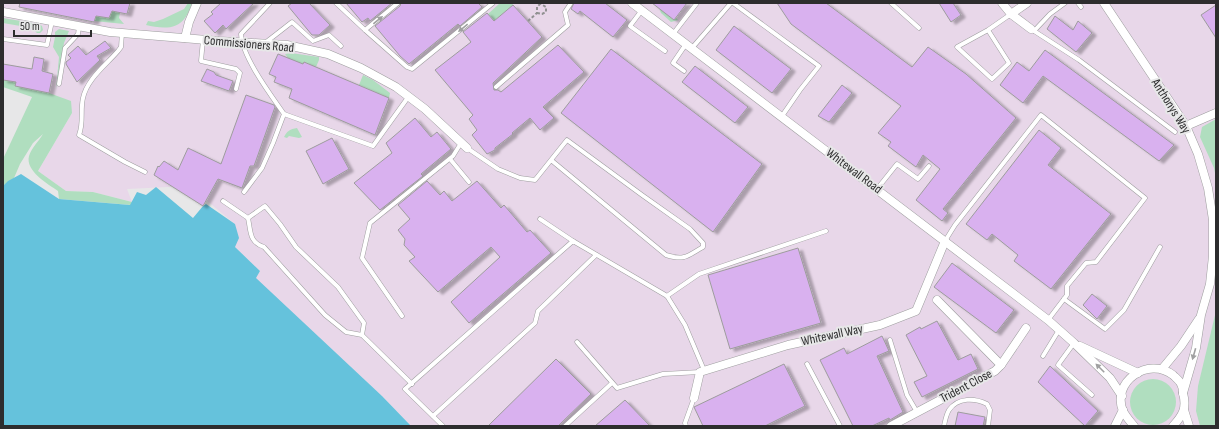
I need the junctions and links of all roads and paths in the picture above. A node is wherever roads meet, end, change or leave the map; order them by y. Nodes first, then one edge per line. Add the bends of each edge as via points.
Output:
1 (198, 3) edge
2 (270, 3) edge
3 (336, 3) edge
4 (398, 3) edge
5 (493, 3) edge
6 (541, 3) edge
7 (571, 3) edge
8 (632, 3) edge
9 (697, 3) edge
10 (732, 3) edge
11 (891, 3) edge
12 (1002, 3) edge
13 (1027, 3) edge
14 (1065, 3) edge
15 (1104, 3) edge
16 (642, 10) junction
17 (3, 12) edge
18 (537, 13) junction
19 (1011, 14) junction
20 (52, 21) junction
21 (528, 21) dead end
22 (79, 27) junction
23 (919, 28) dead end
24 (365, 30) junction
25 (988, 30) junction
26 (1033, 30) junction
27 (122, 33) junction
28 (673, 34) junction
29 (185, 38) junction
30 (3, 39) edge
31 (203, 40) junction
32 (242, 42) junction
33 (264, 44) junction
34 (341, 46) dead end
35 (689, 46) junction
36 (665, 51) dead end
37 (684, 71) dead end
38 (59, 84) dead end
39 (496, 87) dead end
40 (236, 89) dead end
41 (409, 96) junction
42 (1216, 113) edge
43 (284, 114) junction
44 (782, 116) junction
45 (1186, 126) junction
46 (1175, 132) dead end
47 (464, 145) junction
48 (450, 158) junction
49 (551, 160) junction
50 (929, 166) dead end
51 (145, 172) dead end
52 (469, 182) dead end
53 (878, 189) junction
54 (244, 192) dead end
55 (223, 201) dead end
56 (248, 218) junction
57 (540, 219) dead end
58 (826, 231) dead end
59 (945, 240) junction
60 (573, 241) junction
61 (1160, 247) dead end
62 (596, 255) junction
63 (667, 296) junction
64 (1064, 299) junction
65 (937, 300) dead end
66 (402, 316) dead end
67 (1201, 316) junction
68 (1048, 320) junction
69 (1026, 328) dead end
70 (1059, 330) junction
71 (362, 335) junction
72 (890, 340) dead end
73 (577, 342) dead end
74 (1074, 343) junction
75 (1042, 356) dead end
76 (807, 364) dead end
77 (1001, 366) junction
78 (1162, 370) junction
79 (702, 371) junction
80 (1138, 372) junction
81 (412, 384) junction
82 (612, 384) junction
83 (1183, 393) junction
84 (1092, 394) dead end
85 (1122, 396) junction
86 (694, 398) joint
87 (1123, 410) junction
88 (1184, 410) junction
89 (917, 412) junction
90 (433, 416) junction
91 (685, 425) edge
92 (443, 426) edge
93 (565, 426) edge
94 (840, 426) edge
95 (891, 426) edge
96 (944, 426) edge
97 (988, 426) edge
98 (1115, 426) edge
99 (1134, 426) edge
100 (1173, 426) edge
101 (1189, 426) edge

1 - 29 street
2 - 32 lane via 241,34
3 - 24 lane
24 -> 4 lane
5 -> 24 lane via 412,69 406,67
6 - 18 path via 536,8
6 - 18 path via 546,7 546,12
7 - 39 lane via 565,12 568,25
8 - 16 street, Whitewall Road
9 - 28 lane
10 - 35 lane
10 - 44 lane via 819,66
11 - 23 lane
12 - 19 street
13 - 19 street
14 - 26 lane
15 - 45 street, Anthonys Way
16 - 28 street, Whitewall Road
16 - 36 lane via 630,26
17 - 20 street, Commissioners Road
18 - 21 path
19 - 25 lane
19 - 26 street
20 - 22 street, Commissioners Road
20 - 30 lane via 47,45
22 - 27 street, Commissioners Road
22 - 38 lane via 78,34 65,48
25 - 25 lane via 957,47 992,79 1009,63
26 - 46 lane via 1079,60
27 - 29 street, Commissioners Road
27 - 51 lane via 118,51 94,77 86,90 79,135
28 - 35 street, Whitewall Road
29 - 31 street, Commissioners Road
31 - 32 street, Commissioners Road
31 - 40 lane via 201,61 236,69 240,73
32 - 33 street, Commissioners Road
32 - 43 lane via 253,65
33 - 34 lane via 292,22 313,41 329,35
33 - 41 street, Commissioners Road via 287,45 328,54 361,68
35 - 37 lane via 673,63
35 - 44 street, Whitewall Road
41 - 43 lane via 373,146
41 - 47 street, Commissioners Road
42 - 45 street
43 - 54 lane via 262,168
44 - 53 street, Whitewall Road
45 - 67 street, Anthonys Way via 1208,188 1213,220 1210,284
47 - 48 lane
47 - 49 lane via 498,169 520,178 535,180
48 - 52 lane
48 - 66 lane via 370,223 362,258
49 - 49 lane via 567,140 690,229 703,243 703,247 685,258 666,255
50 - 53 lane via 918,179 897,164
53 - 59 street, Whitewall Road
55 - 56 lane
56 - 71 lane via 252,239 256,245 264,247 325,315 346,332
56 - 71 lane via 266,206 296,247 338,287 364,323
57 - 60 lane
58 - 63 lane via 699,274
59 - 64 lane via 1041,115 1146,198 1096,262 1086,263 1067,286 1067,295
59 - 68 street, Whitewall Road
59 - 79 street, Whitewall Way via 916,311 880,325 788,344
60 - 62 lane
60 - 81 lane
61 - 64 lane via 1124,310 1105,329
62 - 63 lane
62 - 90 lane via 538,311 535,323
63 - 79 lane via 685,325
64 - 68 lane
65 - 77 street, Trident Close
67 - 78 street, Anthonys Way
67 -> 83 street, Anthonys Way via 1196,348
68 - 70 street, Whitewall Road
69 - 77 street
70 - 74 street, Whitewall Road
70 - 75 lane
71 - 81 lane
72 - 89 lane via 907,395
73 - 82 lane
74 - 80 street, Whitewall Road
74 - 84 lane via 1058,365
85 -> 74 street, Whitewall Road via 1110,378
76 - 94 lane
77 - 89 street, Trident Close
78 - 80 street via 1154,368
78 - 83 street via 1170,373 1182,384
79 - 82 lane via 662,374 617,388
79 - 86 street
80 - 85 street via 1124,387
81 - 90 lane via 405,389
82 - 93 lane
83 - 88 street via 1186,401
85 - 87 street
86 - 91 lane
87 - 98 street
87 - 99 street
88 - 100 street
88 - 101 street
89 - 95 street, Trident Close
90 - 92 lane
96 - 97 lane via 949,410 963,400 972,399 987,404 990,410

